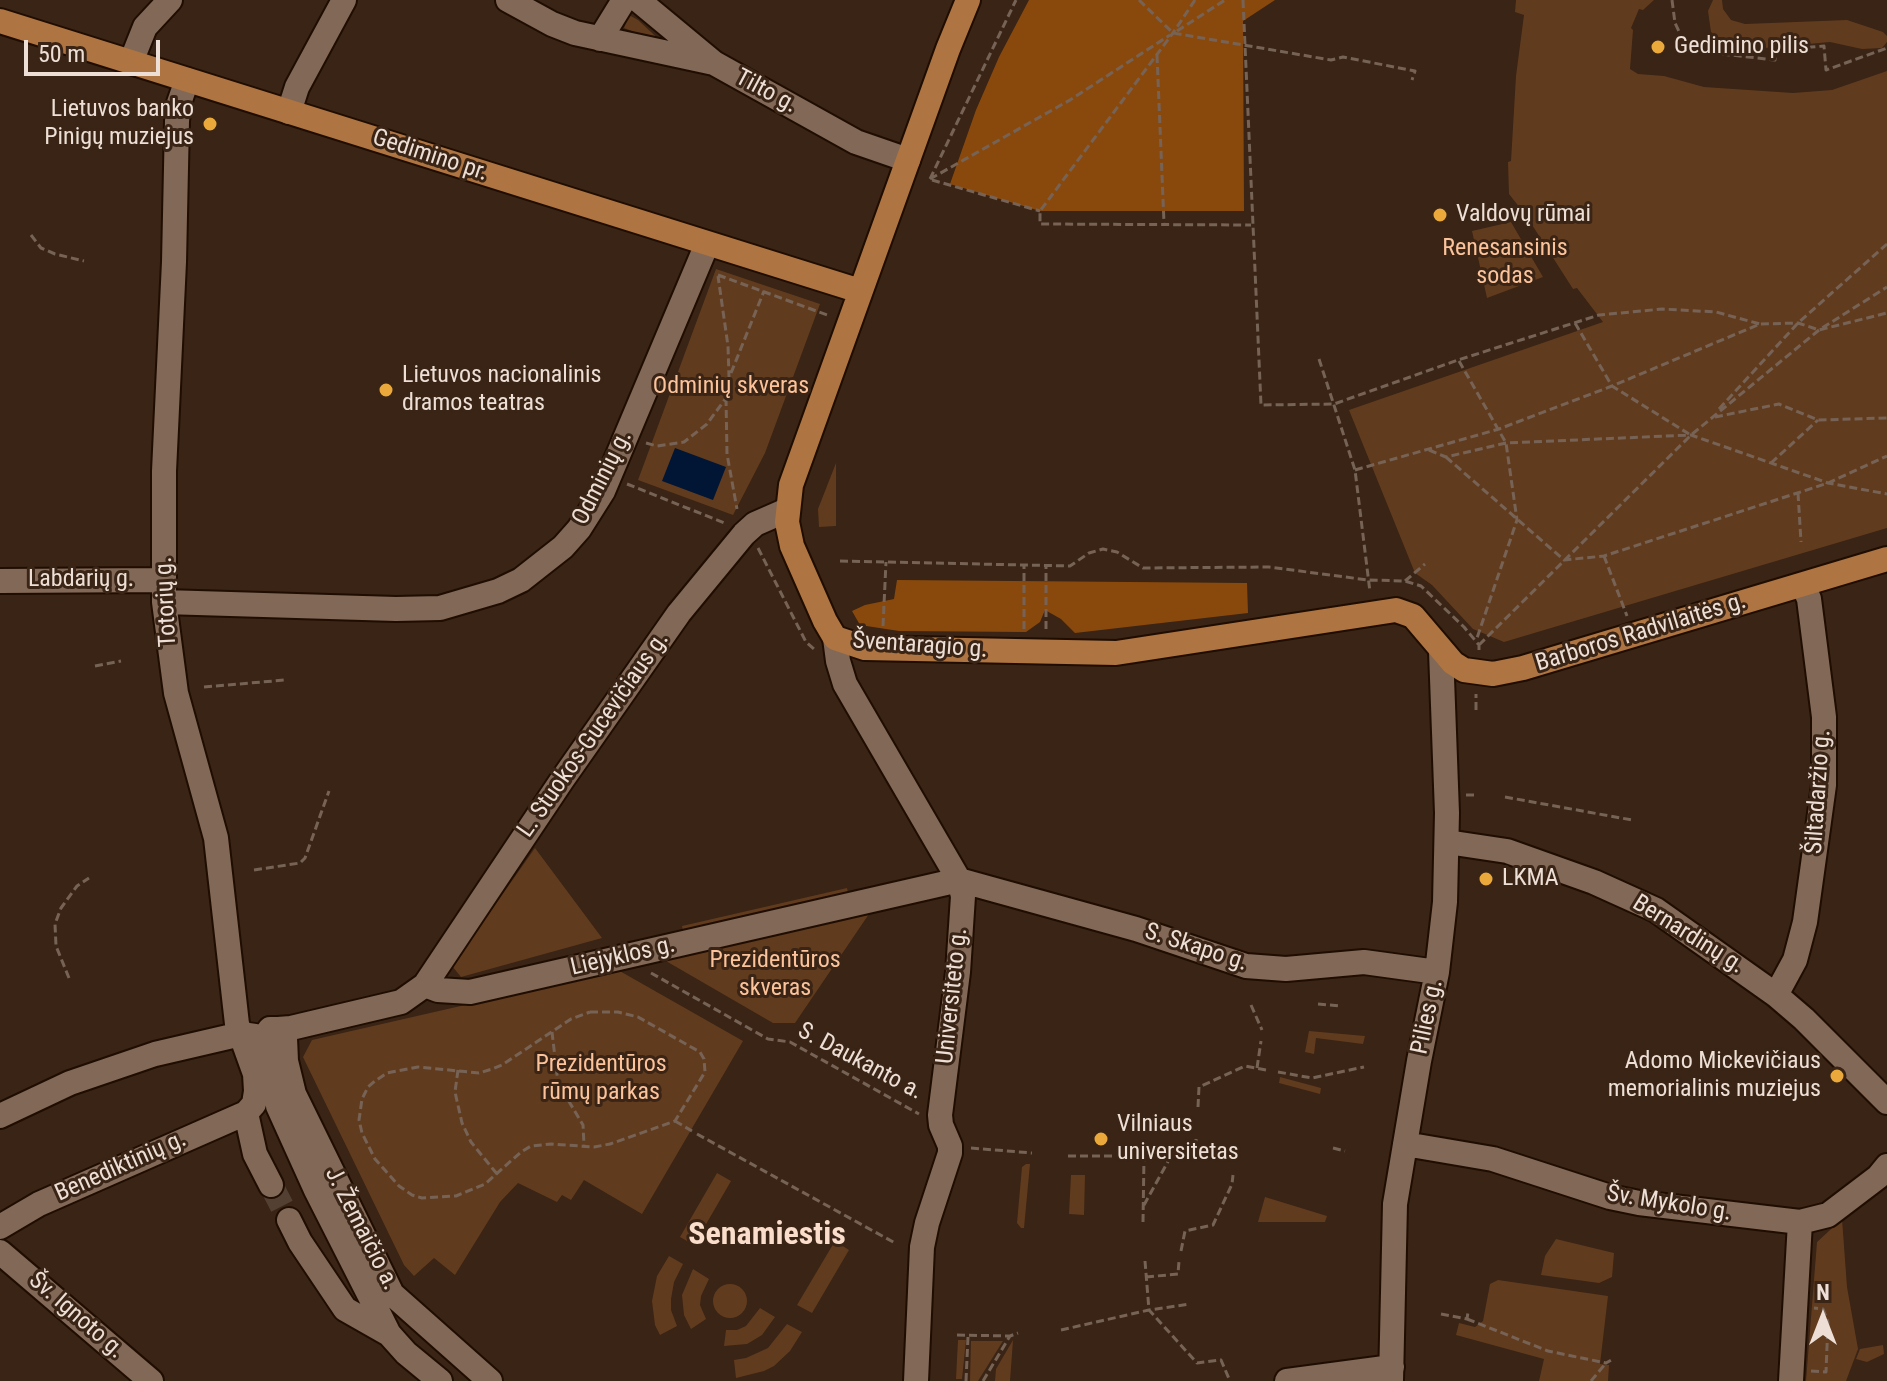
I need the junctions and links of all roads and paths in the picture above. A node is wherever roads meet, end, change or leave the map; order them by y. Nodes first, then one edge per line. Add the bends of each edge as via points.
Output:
1 (170, 0) edge
2 (344, 0) edge
3 (508, 0) edge
4 (624, 0) edge
5 (638, 0) edge
6 (968, 0) edge
7 (1016, 0) edge
8 (1139, 0) edge
9 (1195, 0) edge
10 (1225, 0) edge
11 (1243, 0) edge
12 (1672, 0) edge
13 (0, 21) edge
14 (1173, 33) junction
15 (600, 39) junction
16 (1245, 46) junction
17 (1887, 48) edge
18 (1157, 55) junction
19 (131, 62) junction
20 (714, 63) junction
21 (187, 80) junction
22 (1412, 80) dead end
23 (289, 112) junction
24 (908, 160) junction
25 (930, 179) junction
26 (1040, 211) junction
27 (1164, 224) junction
28 (1251, 225) junction
29 (31, 235) dead end
30 (707, 244) junction
31 (1887, 244) edge
32 (84, 261) dead end
33 (707, 270) junction
34 (1887, 287) edge
35 (764, 291) junction
36 (860, 291) junction
37 (1887, 313) edge
38 (848, 323) junction
39 (1575, 323) junction
40 (1798, 323) junction
41 (1760, 324) junction
42 (1819, 330) junction
43 (1319, 359) dead end
44 (1458, 360) junction
45 (729, 377) junction
46 (1612, 386) junction
47 (726, 398) junction
48 (1334, 404) junction
49 (1711, 417) junction
50 (1887, 418) edge
51 (1818, 420) junction
52 (1499, 429) junction
53 (1691, 435) junction
54 (627, 436) junction
55 (1506, 443) junction
56 (1429, 450) junction
57 (1887, 456) edge
58 (1446, 457) junction
59 (1771, 463) junction
60 (1355, 470) junction
61 (1828, 483) junction
62 (1798, 493) junction
63 (1887, 494) edge
64 (787, 510) junction
65 (1517, 520) junction
66 (744, 534) junction
67 (1801, 542) dead end
68 (1604, 556) junction
69 (1887, 559) edge
70 (1564, 560) junction
71 (840, 561) dead end
72 (886, 562) junction
73 (1425, 564) dead end
74 (1024, 565) junction
75 (1046, 565) junction
76 (1368, 580) junction
77 (0, 581) edge
78 (1405, 581) dead end
79 (1803, 585) junction
80 (163, 591) junction
81 (1370, 592) dead end
82 (1413, 616) joint
83 (1024, 629) dead end
84 (1057, 630) dead end
85 (883, 636) dead end
86 (1634, 636) junction
87 (835, 638) junction
88 (1441, 651) junction
89 (121, 661) dead end
90 (95, 666) dead end
91 (285, 680) dead end
92 (204, 687) dead end
93 (329, 791) dead end
94 (1505, 797) dead end
95 (1632, 820) dead end
96 (1447, 842) junction
97 (254, 870) dead end
98 (89, 878) dead end
99 (959, 880) junction
100 (623, 957) junction
101 (1437, 972) junction
102 (69, 978) dead end
103 (425, 985) junction
104 (1776, 995) junction
105 (1318, 1004) dead end
106 (1251, 1005) dead end
107 (1341, 1006) dead end
108 (1262, 1030) dead end
109 (552, 1032) junction
110 (273, 1036) junction
111 (1261, 1041) dead end
112 (1364, 1067) dead end
113 (1257, 1068) junction
114 (458, 1070) junction
115 (1266, 1070) dead end
116 (1278, 1072) dead end
117 (1887, 1102) edge
118 (1198, 1107) dead end
119 (246, 1113) junction
120 (0, 1116) edge
121 (675, 1121) junction
122 (1196, 1136) dead end
123 (948, 1139) junction
124 (1405, 1144) junction
125 (584, 1147) junction
126 (1333, 1148) dead end
127 (1196, 1149) junction
128 (1345, 1151) dead end
129 (1032, 1153) dead end
130 (1068, 1156) dead end
131 (1144, 1156) junction
132 (1171, 1156) junction
133 (1196, 1159) dead end
134 (1884, 1173) edge
135 (497, 1174) junction
136 (1233, 1175) dead end
137 (271, 1185) tunnel mouth
138 (1144, 1205) junction
139 (289, 1220) tunnel mouth
140 (1143, 1222) dead end
141 (1800, 1222) junction
142 (0, 1227) edge
143 (352, 1238) junction
144 (895, 1243) dead end
145 (1181, 1251) dead end
146 (310, 1257) junction
147 (3, 1259) edge
148 (1145, 1261) dead end
149 (1179, 1261) dead end
150 (1146, 1277) junction
151 (383, 1300) junction
152 (1190, 1304) dead end
153 (1794, 1306) junction
154 (1149, 1310) junction
155 (1468, 1312) dead end
156 (1441, 1314) dead end
157 (1467, 1319) junction
158 (1061, 1330) dead end
159 (1018, 1333) dead end
160 (389, 1334) junction
161 (957, 1335) dead end
162 (968, 1336) junction
163 (1010, 1336) junction
164 (1613, 1359) dead end
165 (1606, 1363) junction
166 (1392, 1374) edge
167 (1791, 1375) edge
168 (151, 1381) edge
169 (440, 1381) edge
170 (490, 1381) edge
171 (916, 1381) edge
172 (966, 1381) edge
173 (983, 1381) edge
174 (1230, 1381) edge
175 (1287, 1381) edge
176 (1591, 1381) edge

1 - 19 street via 145,27
2 - 23 street
3 - 15 street via 552,24
4 - 15 street
5 - 20 street, Tilto g.
6 - 24 main road, Šventaragio g.
7 - 25 path
8 - 14 path
9 - 14 path
10 - 14 path
11 - 16 path
12 - 17 path via 1682,38 1704,52 1775,60 1775,50 1824,46 1826,70
13 - 19 main road, Gedimino pr.
14 - 16 path
14 - 18 path
14 - 25 path via 1070,100
15 - 20 street
16 - 22 path via 1415,71
16 - 28 path
18 - 26 path
18 - 27 path
19 - 21 main road, Gedimino pr.
20 - 24 street, Tilto g. via 856,142
21 - 23 main road, Gedimino pr.
21 - 80 street, Totorių g. via 177,121
23 - 30 main road, Gedimino pr.
24 - 36 main road, Šventaragio g.
25 - 26 path
26 - 27 path via 1040,224
27 - 28 path
28 - 48 path via 1261,405
29 - 32 path via 41,248
30 - 33 street, Odminių g.
30 - 36 main road, Gedimino pr.
31 - 40 path
33 - 35 path
33 - 45 path via 728,342
33 - 54 street, Odminių g.
34 - 42 path
35 - 38 path
35 - 45 path
36 - 38 main road, Šventaragio g.
37 - 42 path
38 - 64 main road, Šventaragio g.
39 - 41 path via 1599,315 1662,309 1716,312
39 - 44 path
39 - 46 path
40 - 41 path
40 - 42 path
40 - 49 path
41 - 46 path
42 - 49 path
43 - 48 path
44 - 48 path
44 - 52 path
45 - 47 path
46 - 52 path
46 - 53 path
47 - 54 path via 707,424 684,442 657,446
47 - 66 path via 727,454
48 - 60 path
49 - 51 path via 1779,404
49 - 53 path
50 - 51 path
51 - 59 path
52 - 55 path
52 - 56 path
53 - 55 path
53 - 59 path
53 - 70 path
54 - 80 street, Odminių g. via 579,529 542,565 498,591 440,608 396,609
55 - 58 path
55 - 65 path
56 - 58 path
56 - 60 path
57 - 61 path
58 - 65 path
59 - 61 path
60 - 76 path
61 - 62 path
61 - 63 path
62 - 67 path
62 - 68 path
64 - 66 street, L. Stuokos-Gucevičiaus g.
64 - 87 main road, Šventaragio g. via 792,546
65 - 70 path
65 - 70 path via 1477,643
66 - 103 street, L. Stuokos-Gucevičiaus g. via 637,670
68 - 70 path
68 - 86 path
69 - 79 main road, Barboros Radvilaitės g.
71 - 72 path
72 - 74 path
72 - 85 path
73 - 78 path
74 - 75 path
74 - 83 path
75 - 76 path via 1070,566 1103,549 1143,568 1269,567
75 - 84 path via 1046,630
76 - 81 path
77 - 80 street, Labdarių g.
79 - 86 main road, Barboros Radvilaitės g.
79 - 104 street, Šiltadaržio g. via 1824,717 1824,785 1805,922 1795,960
80 - 110 street, Totorių g. via 176,693 216,838 237,1024
82 - 87 main road, Šventaragio g. via 1385,610 1107,653 865,648
82 - 88 main road, Barboros Radvilaitės g.
86 - 88 main road, Barboros Radvilaitės g. via 1493,674 1464,670
87 - 99 street, Universiteto g. via 845,684
88 - 96 street, Pilies g.
89 - 90 path
91 - 92 path
93 - 97 path via 305,858
94 - 95 path
96 - 101 street, Pilies g.
96 - 104 street, Bernardinų g. via 1507,851 1631,898 1682,926
98 - 102 path via 77,886 55,924 56,946
99 - 100 street, Liejyklos g.
99 - 101 street, S. Skapo g. via 1246,966 1286,969 1364,962
99 - 123 street, Universiteto g. via 963,896 958,972 940,1115
100 - 103 street, Liejyklos g. via 470,992
100 - 123 path, S. Daukanto a. via 768,1039 790,1042 928,1119
101 - 124 street, Pilies g.
103 - 110 street via 401,1002
104 - 117 street, Bernardinų g.
105 - 107 path
106 - 108 path
109 - 114 path via 502,1065 479,1073
109 - 121 path via 579,1015 618,1012 693,1046 704,1059 705,1072
109 - 125 path via 558,1083 583,1125
110 - 119 street, Totorių g. via 254,1104
110 - 120 street via 155,1054 70,1083
110 - 143 street, Totorių g. via 278,1106
111 - 113 path
112 - 116 path via 1312,1078
113 - 115 path
113 - 118 path via 1235,1069 1199,1087
114 - 135 path via 455,1092 462,1123
114 - 135 path via 418,1067 387,1073 362,1099 362,1133 386,1173 412,1195 456,1196
119 - 137 street via 255,1154
119 - 142 street, Benediktinių g. via 39,1204
121 - 125 path via 629,1139
121 - 144 path
122 - 127 path
123 - 129 path via 975,1149
123 - 171 street, Universiteto g. via 950,1153 923,1239
124 - 141 street, Šv. Mykolo g. via 1493,1159 1639,1203
124 - 166 street, Pilies g. via 1394,1229
125 - 135 path via 531,1146
126 - 128 path
127 - 132 path
127 - 133 path
130 - 131 path
131 - 132 path
131 - 138 path
132 - 138 path
134 - 141 street, Šv. Mykolo g. via 1828,1215
136 - 145 path via 1213,1225 1185,1231
138 - 140 path
139 - 146 street
141 - 153 street
143 - 146 street
143 - 151 street, Totorių g.
146 - 160 street via 345,1309
147 - 168 street, Šv. Ignoto g.
148 - 150 path
149 - 150 path via 1178,1274
150 - 154 path
151 - 160 street, Totorių g.
151 - 170 street, J. Žemaičio a.
152 - 154 path
153 - 167 street
153 - 167 path via 1823,1309 1828,1322 1826,1372
154 - 158 path
154 - 174 path via 1197,1363 1221,1360
155 - 157 path
156 - 157 path
157 - 165 path via 1548,1351
159 - 163 path
160 - 169 street, Totorių g.
161 - 162 path
162 - 163 path
162 - 172 path
163 - 173 path
164 - 165 path
165 - 176 path
166 - 175 street

